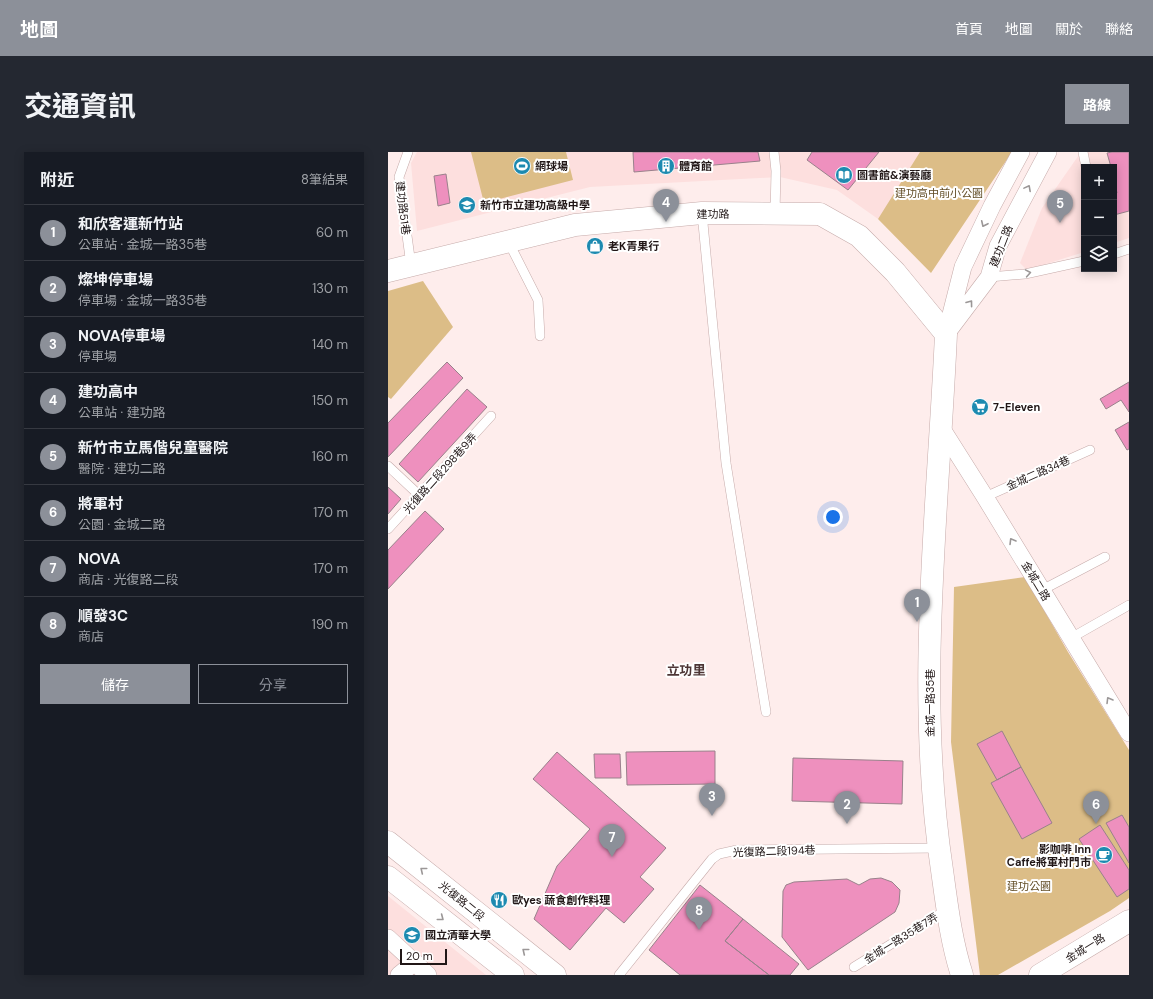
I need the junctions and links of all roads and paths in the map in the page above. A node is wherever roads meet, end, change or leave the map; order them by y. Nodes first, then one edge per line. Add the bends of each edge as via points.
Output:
1 (408, 152) edge
2 (774, 152) edge
3 (1021, 152) edge
4 (1048, 152) edge
5 (1083, 152) edge
6 (1085, 164) edge
7 (702, 213) junction
8 (775, 214) junction
9 (508, 241) junction
10 (1129, 249) edge
11 (1117, 253) edge
12 (1081, 262) edge
13 (411, 265) junction
14 (388, 271) edge
15 (989, 277) junction
16 (946, 334) junction
17 (540, 336) dead end
18 (491, 416) dead end
19 (942, 429) junction
20 (1090, 450) dead end
21 (388, 466) edge
22 (419, 495) junction
23 (985, 497) junction
24 (388, 529) edge
25 (1106, 557) dead end
26 (1042, 590) junction
27 (1129, 605) edge
28 (1071, 638) junction
29 (766, 712) dead end
30 (1129, 733) edge
31 (388, 842) edge
32 (939, 848) junction
33 (388, 877) edge
34 (948, 909) junction
35 (1129, 921) edge
36 (388, 938) edge
37 (415, 962) junction
38 (854, 967) dead end
39 (399, 975) edge
40 (428, 975) edge
41 (514, 975) edge
42 (555, 975) edge
43 (619, 975) edge
44 (962, 975) edge
45 (1040, 975) edge

1 - 13 lane, 建功路51巷 via 399,177
2 - 8 lane
3 -> 16 street via 963,267
15 -> 4 street, 建功二路 via 998,246
5 - 6 lane
7 - 8 street, 建功路
7 - 9 street, 建功路 via 574,225
7 - 29 lane via 726,462
8 - 16 street, 建功路 via 820,214 859,236 895,272
9 - 13 street, 建功路
9 - 17 lane via 538,300
10 - 11 lane
15 -> 12 lane via 1025,274
13 - 14 street, 建功路
16 -> 15 street, 建功二路
16 - 19 street
18 - 22 lane, 光復路二段298巷9弄
19 - 23 street, 金城二路
19 - 32 street, 金城一路35巷 via 930,629 930,748
20 - 23 lane, 金城二路34巷
21 - 22 lane
22 - 24 lane, 光復路二段298巷9弄
26 -> 23 street, 金城二路
25 - 26 lane
26 - 28 street, 金城二路
27 - 28 lane
30 -> 28 street, 金城二路
42 -> 31 street, 光復路二段
32 - 34 street, 金城一路35巷
32 - 43 lane, 光復路二段194巷 via 737,850 719,854 712,859
33 -> 41 street
34 - 38 lane, 金城一路35巷7弄
34 - 44 street, 金城一路35巷 via 951,935
35 - 45 street, 金城一路
36 - 37 street
37 - 39 street
37 - 40 street

